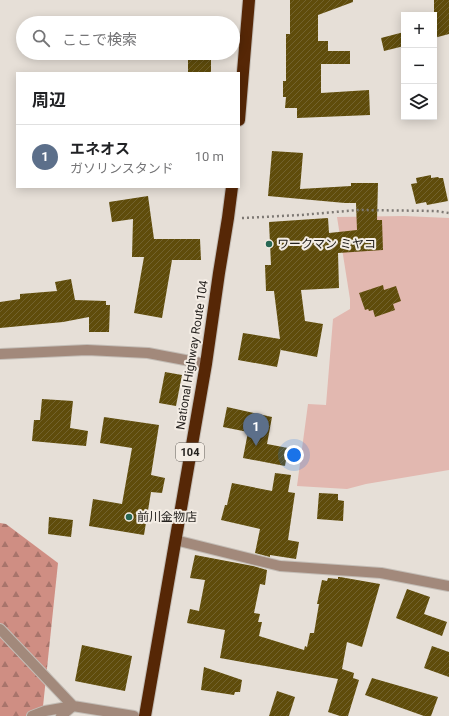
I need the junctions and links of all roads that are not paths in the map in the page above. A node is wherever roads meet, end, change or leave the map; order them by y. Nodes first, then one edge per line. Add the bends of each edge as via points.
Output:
1 (249, 0) edge
2 (240, 110) edge
3 (232, 188) edge
4 (0, 354) edge
5 (206, 364) junction
6 (175, 540) junction
7 (449, 586) edge
8 (0, 629) edge
9 (73, 706) junction
10 (32, 716) edge
11 (61, 716) edge
12 (134, 716) edge
13 (145, 716) edge

1 - 2 highway
3 - 5 highway, National Highway Route 104 / 104
4 - 5 street via 87,350 148,353
5 - 6 highway, National Highway Route 104 / 104
6 - 7 street via 280,566 381,573
6 - 13 highway, National Highway Route 104 / 104
8 - 9 street
9 - 10 street
9 - 11 street
9 - 12 street

